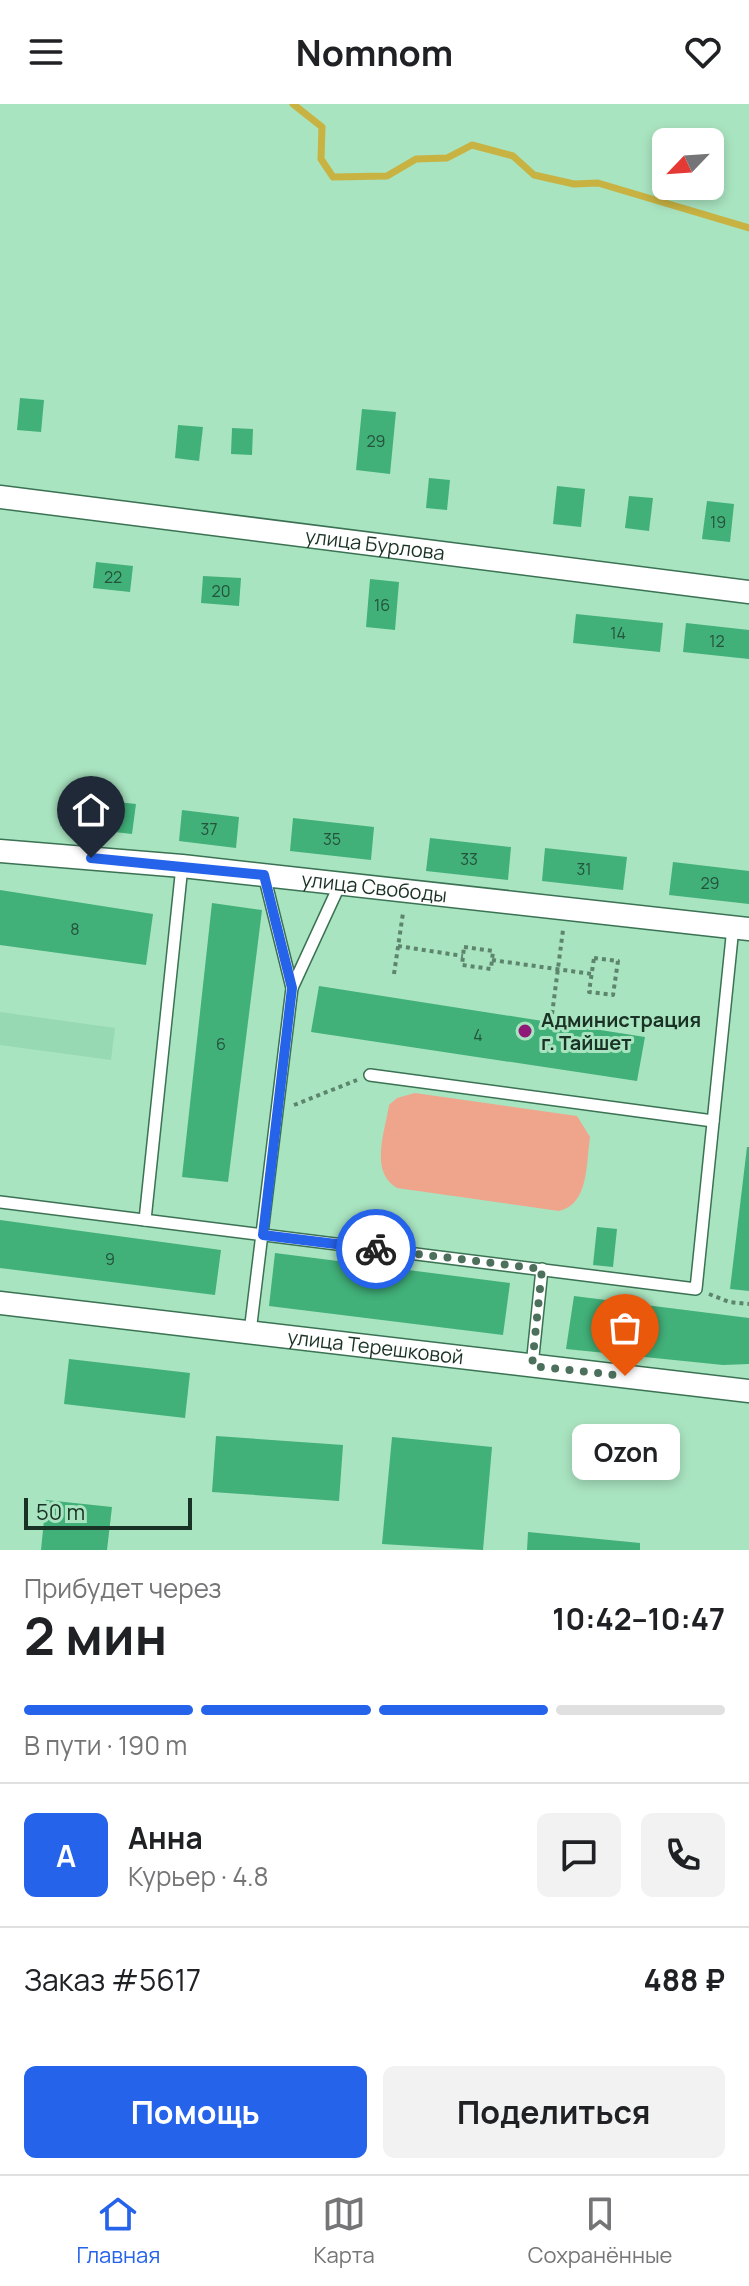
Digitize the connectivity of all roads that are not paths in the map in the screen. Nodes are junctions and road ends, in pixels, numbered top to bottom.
1 (0, 497) edge
2 (749, 592) edge
3 (0, 851) edge
4 (182, 866) junction
5 (264, 875) junction
6 (341, 883) junction
7 (741, 928) edge
8 (292, 988) junction
9 (370, 1075) road end
10 (713, 1121) junction
11 (0, 1202) edge
12 (145, 1220) junction
13 (263, 1235) junction
14 (542, 1269) junction
15 (0, 1303) edge
16 (250, 1332) junction
17 (532, 1366) junction
18 (749, 1391) edge

1 - 2 street, улица Бурлова
3 - 4 street, улица Свободы
4 - 5 street, улица Свободы
4 - 12 lane
5 - 6 street, улица Свободы
5 - 8 lane
6 - 7 street, улица Свободы
6 - 8 lane
7 - 10 lane
8 - 13 lane
9 - 10 lane
10 - 14 lane
11 - 12 lane
12 - 13 lane
13 - 14 lane
13 - 16 lane
14 - 17 lane
15 - 16 street, улица Терешковой
16 - 17 street, улица Терешковой
17 - 18 street, улица Терешковой

